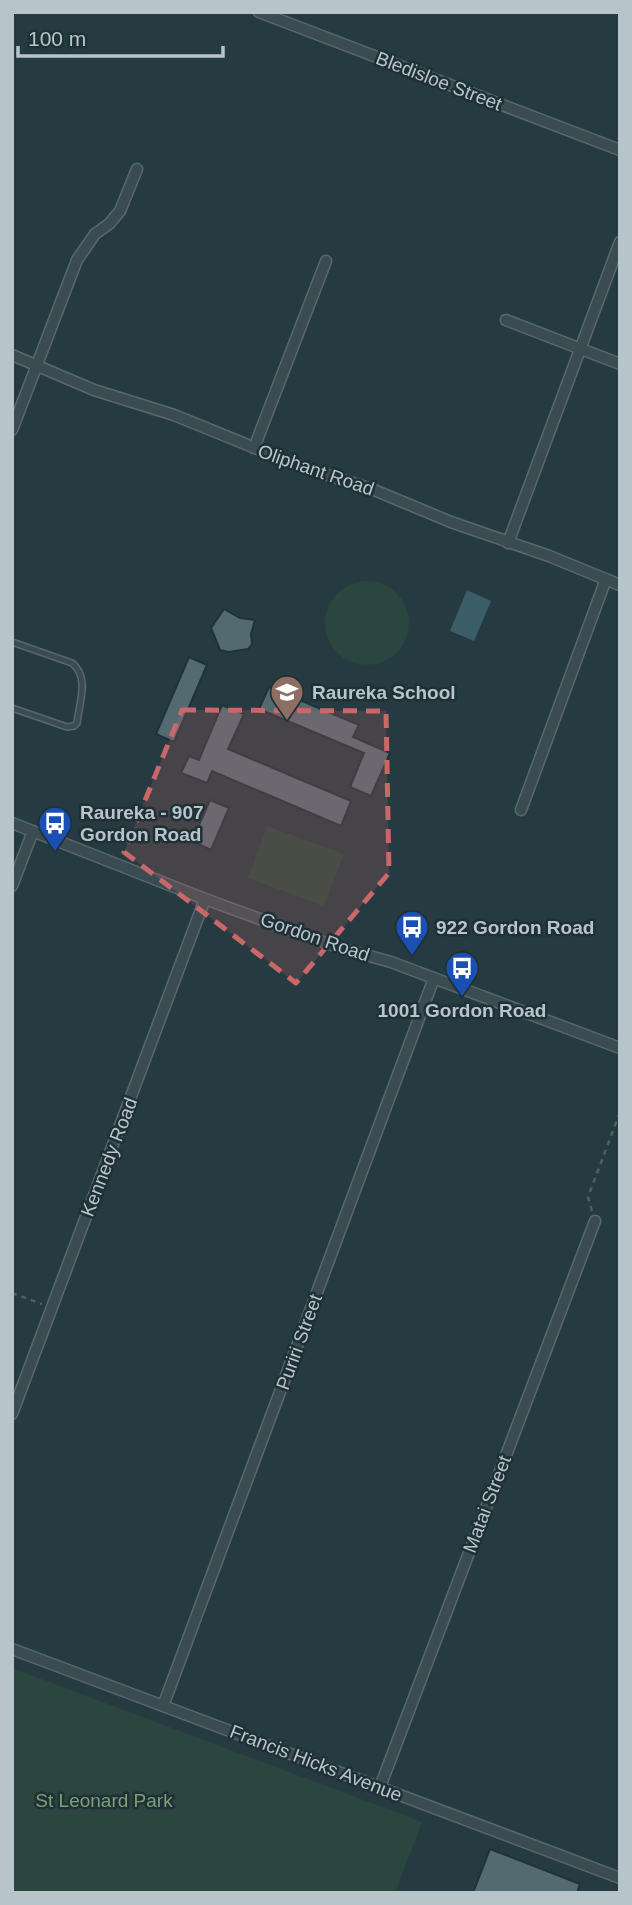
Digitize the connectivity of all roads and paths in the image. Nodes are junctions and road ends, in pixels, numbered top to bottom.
1 (259, 12) edge
2 (620, 150) edge
3 (137, 169) dead end
4 (620, 243) edge
5 (326, 261) dead end
6 (506, 320) dead end
7 (580, 349) junction
8 (12, 355) edge
9 (36, 364) junction
10 (620, 364) edge
11 (12, 430) edge
12 (254, 448) junction
13 (509, 543) junction
14 (606, 579) junction
15 (620, 584) edge
16 (12, 642) edge
17 (12, 708) edge
18 (521, 810) dead end
19 (12, 823) edge
20 (33, 831) junction
21 (12, 886) edge
22 (205, 899) junction
23 (434, 978) junction
24 (620, 1048) edge
25 (620, 1112) edge
26 (595, 1221) joint
27 (12, 1293) edge
28 (52, 1308) junction
29 (12, 1414) edge
30 (12, 1649) edge
31 (163, 1706) junction
32 (380, 1787) junction
33 (620, 1878) edge

1 - 2 street, Bledisloe Street
3 - 9 street
4 - 7 street
5 - 12 street
6 - 7 street
7 - 10 street
7 - 13 street
8 - 9 street, Oliphant Road
9 - 11 street
9 - 12 street, Oliphant Road
12 - 13 street, Oliphant Road
13 - 14 street, Oliphant Road
14 - 15 street, Oliphant Road
14 - 18 street
16 - 17 lane
19 - 20 street, Gordon Road
20 - 21 street
20 - 22 street, Gordon Road
22 - 23 street, Gordon Road
22 - 28 street, Kennedy Road
23 - 24 street, Gordon Road
23 - 31 street, Puriri Street
25 - 26 path
26 - 32 street, Matai Street
27 - 28 path
28 - 29 street, Kennedy Road
30 - 31 street, Francis Hicks Avenue
31 - 32 street, Francis Hicks Avenue
32 - 33 street, Francis Hicks Avenue

